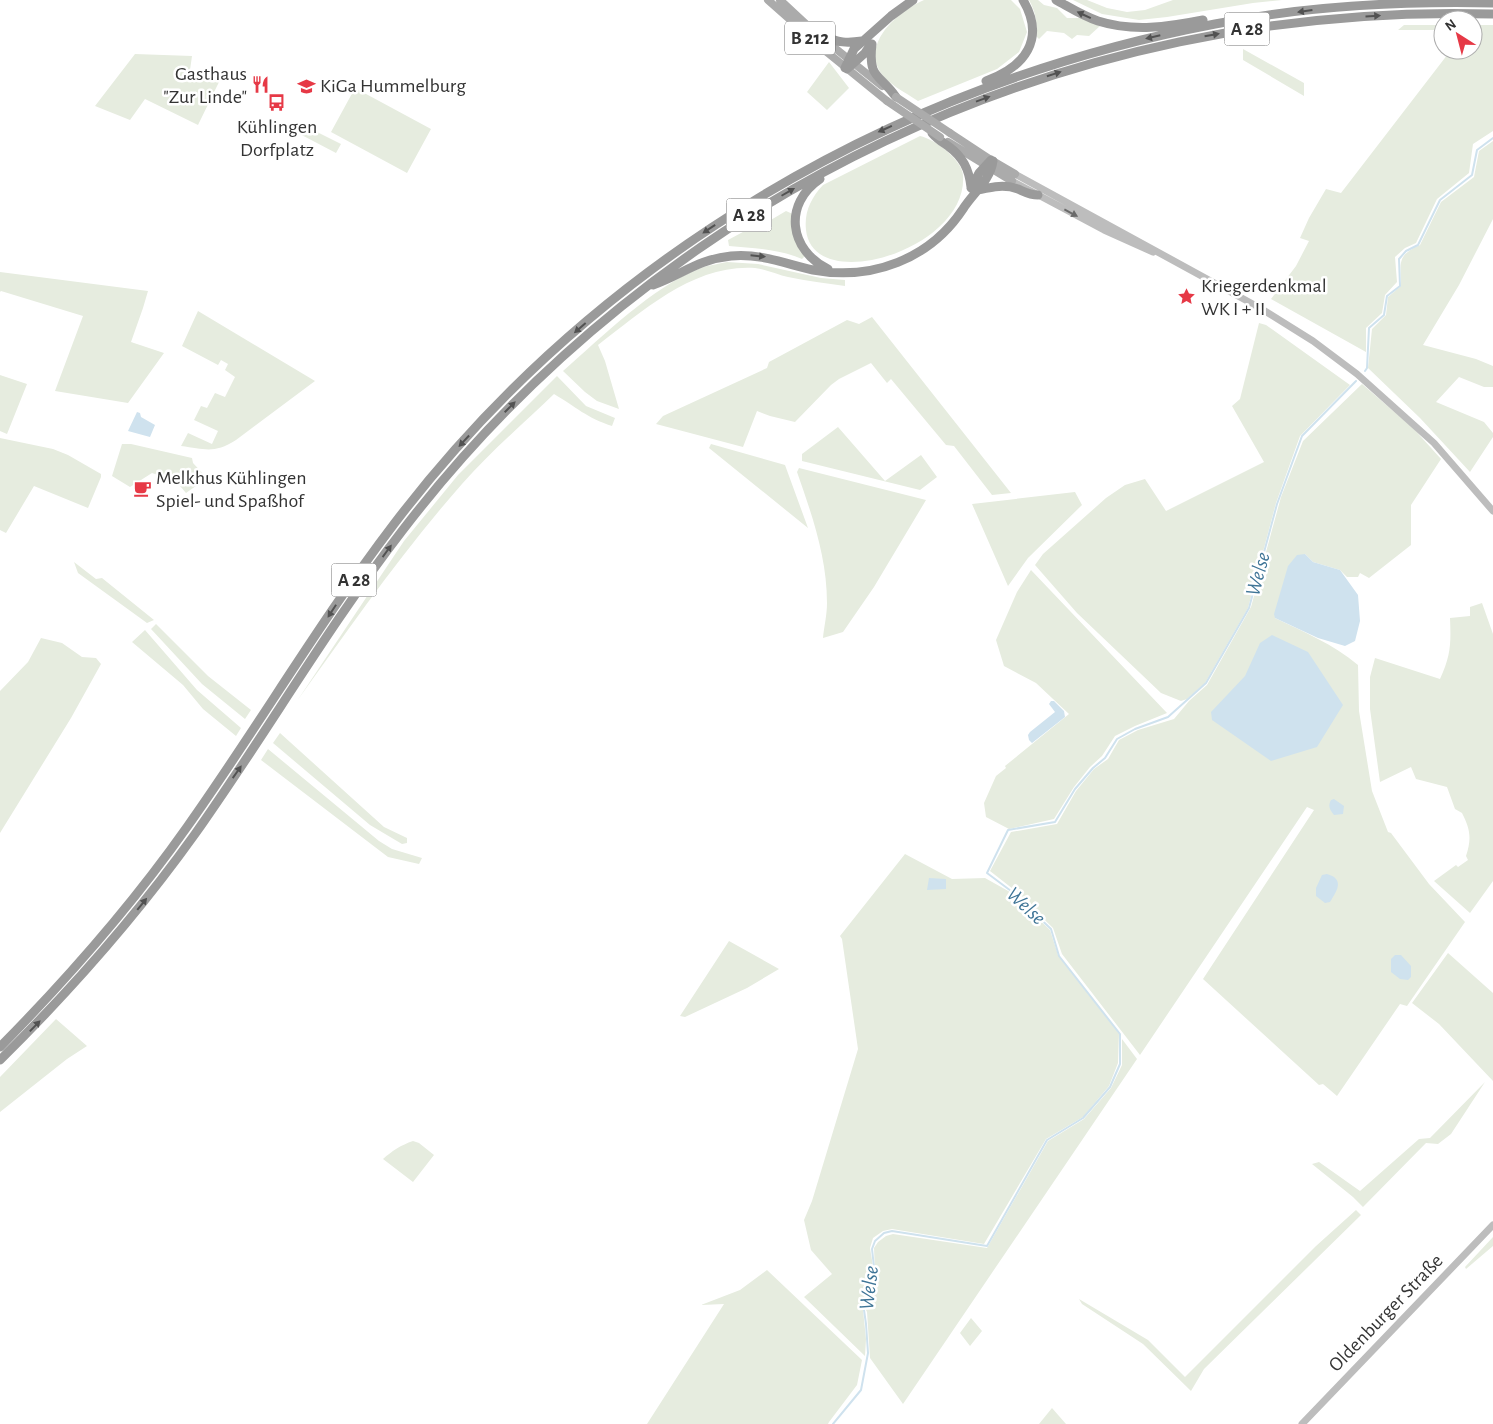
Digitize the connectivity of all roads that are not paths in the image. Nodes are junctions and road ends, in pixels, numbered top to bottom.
1 (768, 0) edge
2 (780, 0) edge
3 (912, 0) edge
4 (1023, 0) edge
5 (1056, 0) edge
6 (1493, 3) edge
7 (1493, 14) edge
8 (1218, 23) junction
9 (880, 27) junction
10 (810, 28) junction
11 (862, 41) junction
12 (872, 44) junction
13 (849, 65) junction
14 (968, 93) junction
15 (892, 99) junction
16 (936, 136) junction
17 (859, 154) junction
18 (990, 164) junction
19 (1014, 177) junction
20 (974, 189) junction
21 (1038, 195) junction
22 (1162, 255) junction
23 (835, 272) junction
24 (646, 287) junction
25 (1493, 511) edge
26 (0, 1047) edge
27 (0, 1060) edge
28 (1493, 1225) edge
29 (1302, 1424) edge

1 - 13 main road, B 212
2 - 10 main road, B 212
3 - 9 highway
4 - 14 highway
8 -> 5 highway
6 -> 8 highway, A 28
17 -> 7 highway, A 28
8 -> 14 highway, A 28
9 - 11 highway
9 - 12 highway
10 - 11 highway
10 - 13 main road, B 212
11 - 13 highway
12 - 13 highway
12 - 15 highway
13 - 15 main road, B 212
14 -> 26 highway, A 28
15 - 16 main road, B 212, bridge
15 - 18 main road, B 212, bridge
16 - 18 main road, B 212
16 - 20 highway
17 - 23 highway
24 -> 17 highway, A 28
18 - 19 main road, B 212
18 - 20 highway
19 - 21 main road
19 - 22 main road
20 - 21 highway
20 - 23 highway
21 -> 22 main road
22 - 25 main road
24 -> 23 highway
27 -> 24 highway, A 28
28 - 29 main road, Oldenburger Straße

